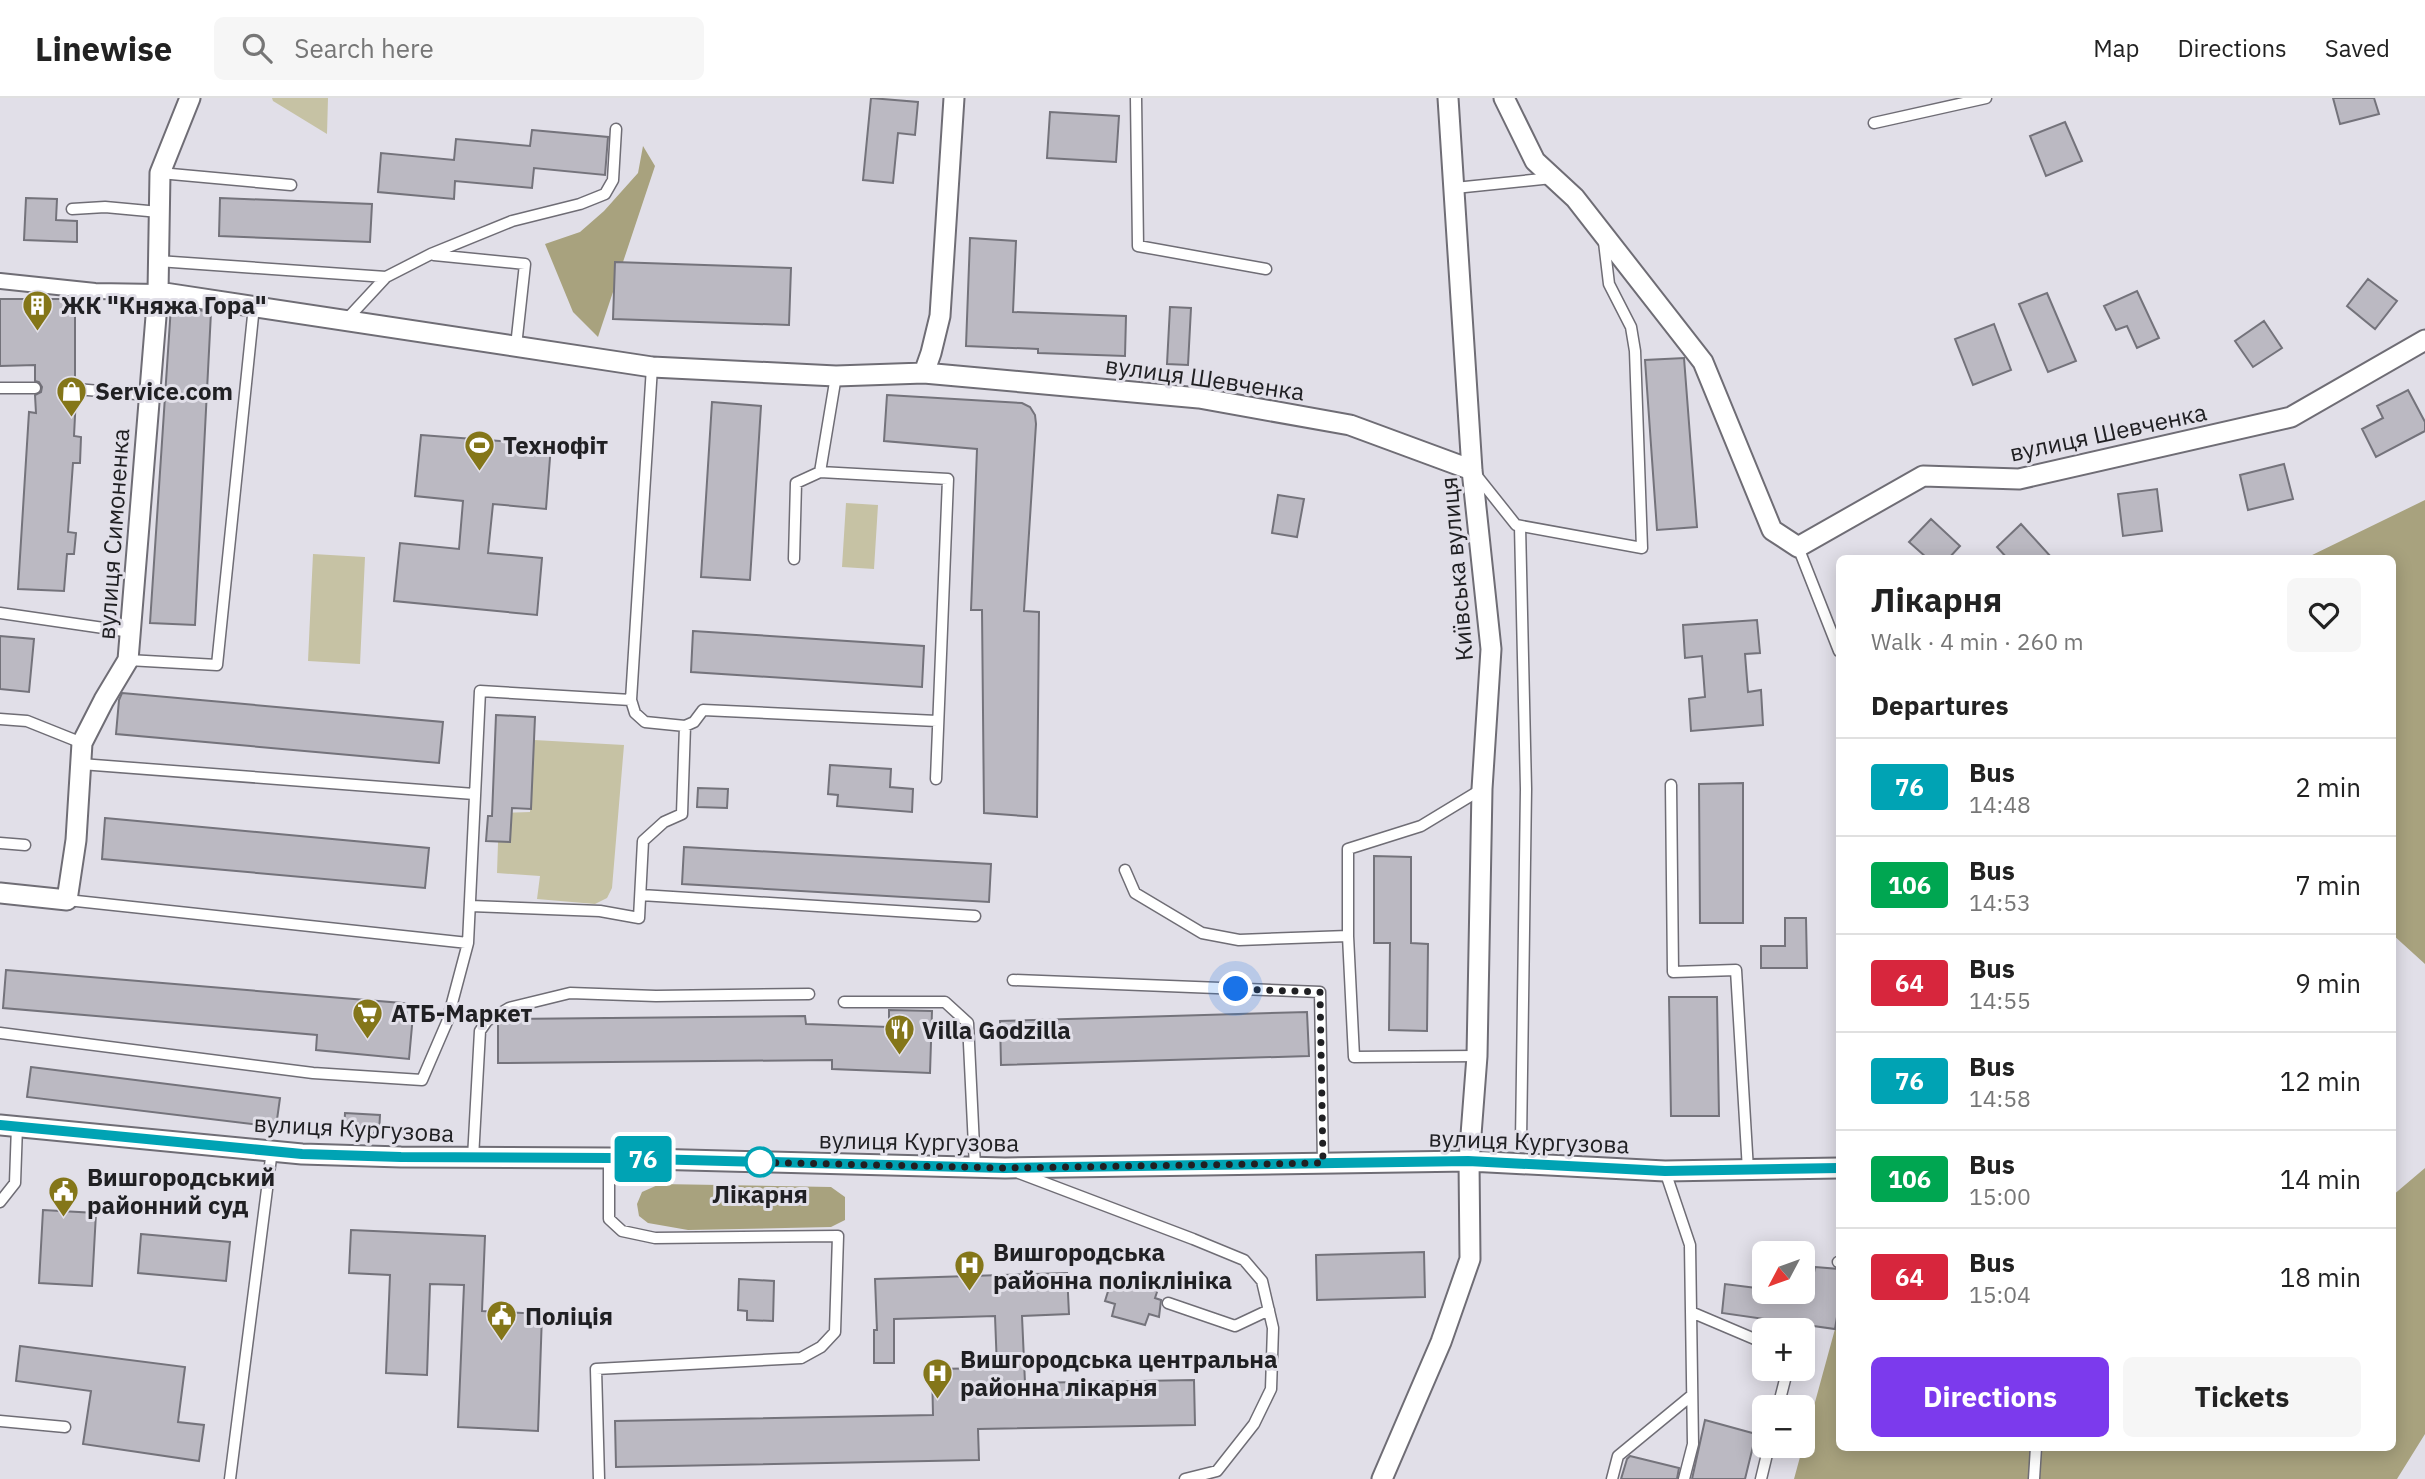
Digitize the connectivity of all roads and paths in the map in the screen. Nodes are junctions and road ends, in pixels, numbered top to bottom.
1 (190, 98) edge
2 (954, 98) edge
3 (1136, 98) edge
4 (1448, 98) edge
5 (1504, 98) edge
6 (1986, 98) edge
7 (1874, 123) dead end
8 (616, 129) dead end
9 (159, 173) junction
10 (1555, 177) junction
11 (291, 185) dead end
12 (1455, 188) junction
13 (72, 209) dead end
14 (159, 212) junction
15 (1603, 234) junction
16 (431, 254) junction
17 (158, 261) junction
18 (1266, 269) dead end
19 (386, 277) junction
20 (0, 281) edge
21 (158, 292) junction
22 (254, 306) junction
23 (347, 320) junction
24 (2425, 340) edge
25 (516, 346) junction
26 (652, 367) junction
27 (924, 373) junction
28 (836, 376) junction
29 (0, 388) edge
30 (35, 388) dead end
31 (76, 389) dead end
32 (148, 395) junction
33 (1472, 470) junction
34 (820, 472) junction
35 (1520, 526) junction
36 (1798, 547) junction
37 (794, 559) dead end
38 (0, 613) edge
39 (131, 632) junction
40 (1836, 643) edge
41 (128, 660) junction
42 (631, 700) junction
43 (0, 719) edge
44 (937, 721) junction
45 (685, 726) junction
46 (82, 743) junction
47 (81, 764) junction
48 (936, 779) dead end
49 (1671, 785) dead end
50 (1482, 789) junction
51 (474, 793) junction
52 (0, 843) edge
53 (24, 845) dead end
54 (1125, 870) dead end
55 (0, 893) edge
56 (641, 895) junction
57 (67, 900) junction
58 (471, 906) junction
59 (975, 916) dead end
60 (1348, 936) junction
61 (468, 943) junction
62 (1013, 980) dead end
63 (810, 994) dead end
64 (844, 1002) dead end
65 (0, 1034) edge
66 (1477, 1056) junction
67 (8, 1125) edge
68 (1521, 1142) dead end
69 (272, 1150) junction
70 (473, 1158) junction
71 (609, 1158) junction
72 (1468, 1161) junction
73 (1323, 1163) junction
74 (975, 1167) junction
75 (1005, 1168) junction
76 (1836, 1168) edge
77 (1748, 1170) junction
78 (1665, 1171) junction
79 (0, 1202) edge
80 (1168, 1303) dead end
81 (1269, 1310) junction
82 (1691, 1312) junction
83 (1752, 1338) edge
84 (1692, 1395) junction
85 (0, 1421) edge
86 (65, 1427) dead end
87 (2036, 1451) edge
88 (1766, 1458) edge
89 (1214, 1475) edge
90 (230, 1479) edge
91 (599, 1479) edge
92 (1185, 1479) edge
93 (1382, 1479) edge
94 (1612, 1479) edge
95 (1684, 1479) edge
96 (1761, 1479) edge
97 (2034, 1479) edge

1 - 9 street, вулиця Симоненка
2 - 27 street
3 - 18 lane
4 - 12 street, Київська вулиця
5 - 10 street
6 - 7 lane
8 - 16 lane
9 - 11 lane
9 - 14 street, вулиця Симоненка
10 - 12 lane
10 - 15 street
12 - 33 street, Київська вулиця
13 - 14 lane
14 - 17 street, вулиця Симоненка
15 - 35 lane
15 - 36 street
16 - 19 lane
16 - 25 lane
17 - 19 lane
17 - 21 street, вулиця Симоненка
19 - 23 lane
20 - 21 street
21 - 22 street, вулиця Шевченка
21 - 32 street, вулиця Симоненка
22 - 23 street, вулиця Шевченка
22 - 41 lane
23 - 25 street, вулиця Шевченка
24 - 36 street, вулиця Шевченка
25 - 26 street, вулиця Шевченка
26 - 28 street, вулиця Шевченка
26 - 42 lane
27 - 28 street, вулиця Шевченка
27 - 33 street, вулиця Шевченка
28 - 34 lane
29 - 30 lane
31 - 32 lane
32 - 39 street, вулиця Симоненка
33 - 35 lane
33 - 50 street, Київська вулиця
34 - 37 lane
34 - 44 lane
35 - 68 lane
36 - 40 lane
38 - 39 lane
39 - 41 street, вулиця Симоненка
41 - 46 street, вулиця Симоненка
42 - 45 lane
42 - 51 lane
43 - 46 lane
44 - 45 lane
44 - 48 lane
45 - 56 lane
46 - 47 street, вулиця Симоненка
47 - 51 lane
47 - 57 street, вулиця Симоненка
49 - 77 lane
50 - 60 lane
50 - 66 street, Київська вулиця
51 - 58 lane
52 - 53 lane
54 - 60 lane
55 - 57 street
56 - 58 lane
56 - 59 lane
57 - 61 lane
58 - 61 lane
60 - 66 lane
61 - 65 lane
62 - 73 lane
63 - 70 lane
64 - 74 lane
66 - 72 street, Київська вулиця
67 - 69 street, вулиця Кургузова
67 - 79 lane
69 - 70 street, вулиця Кургузова
69 - 90 lane
70 - 71 street, вулиця Кургузова
71 - 74 street, вулиця Кургузова
71 - 91 lane
72 - 73 street, вулиця Кургузова
72 - 78 street, вулиця Кургузова
72 - 93 street, Київська вулиця
73 - 75 street, вулиця Кургузова
74 - 75 street, вулиця Кургузова
75 - 81 lane
76 - 77 street, вулиця Кургузова
77 - 78 street, вулиця Кургузова
78 - 82 lane
80 - 81 lane
81 - 89 lane
82 - 83 lane
82 - 84 lane
84 - 94 lane
84 - 95 lane
85 - 86 lane
87 - 97 lane
88 - 96 lane
89 - 92 lane

